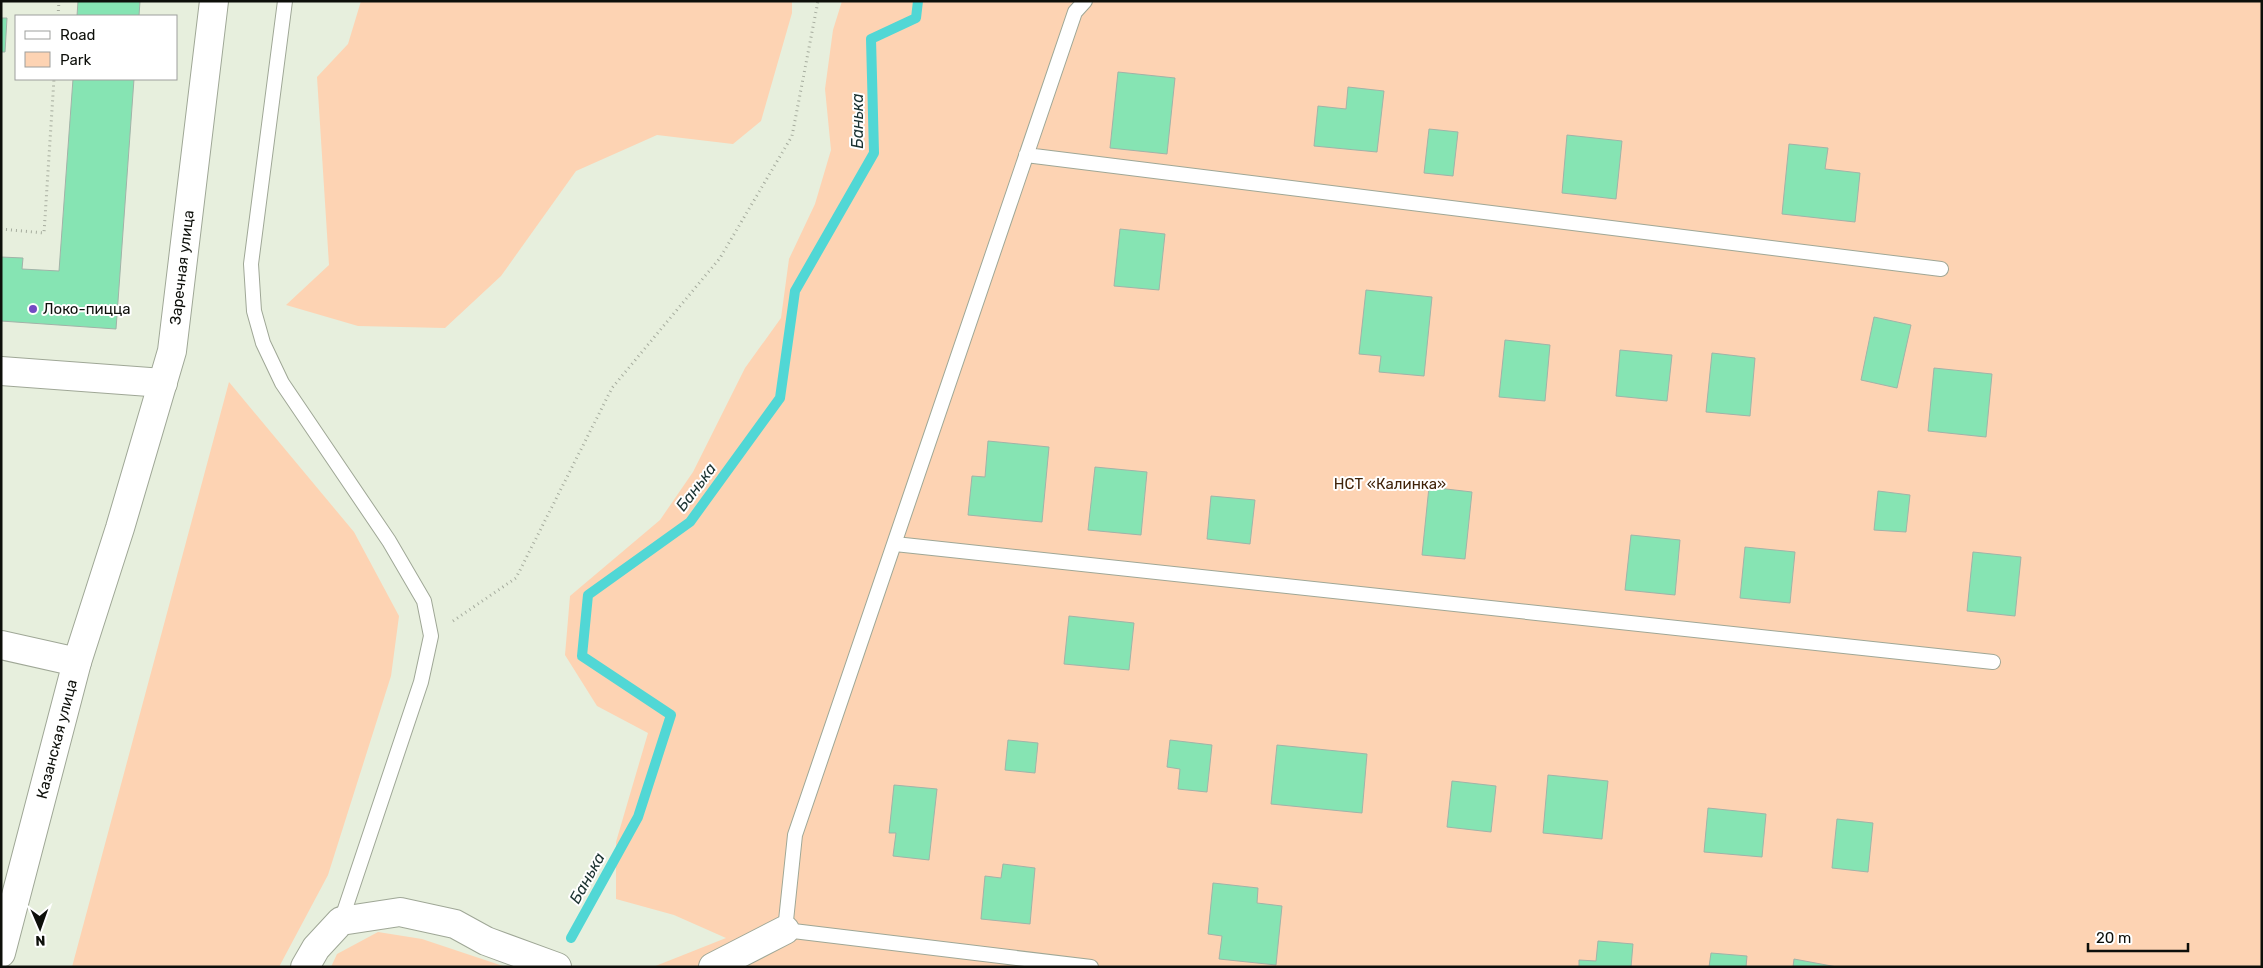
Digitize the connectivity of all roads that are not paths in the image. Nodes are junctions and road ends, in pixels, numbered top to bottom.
1 (214, 1) edge
2 (285, 1) edge
3 (1086, 1) edge
4 (1026, 154) junction
5 (1941, 269) dead end
6 (1, 371) edge
7 (163, 383) junction
8 (120, 528) joint
9 (895, 544) junction
10 (1, 645) edge
11 (77, 662) junction
12 (1992, 662) dead end
13 (341, 920) junction
14 (785, 930) junction
15 (1, 953) edge
16 (306, 967) edge
17 (557, 967) edge
18 (713, 967) edge
19 (1091, 967) edge

1 - 7 street, Заречная улица
2 - 13 lane
3 - 4 lane
4 - 5 lane
4 - 9 lane
6 - 7 street
7 - 8 street, Заречная улица
8 - 11 street, Казанская улица
9 - 12 lane
9 - 14 lane
10 - 11 street
11 - 15 street, Казанская улица
13 - 16 street
13 - 17 street
14 - 18 street
14 - 19 lane

